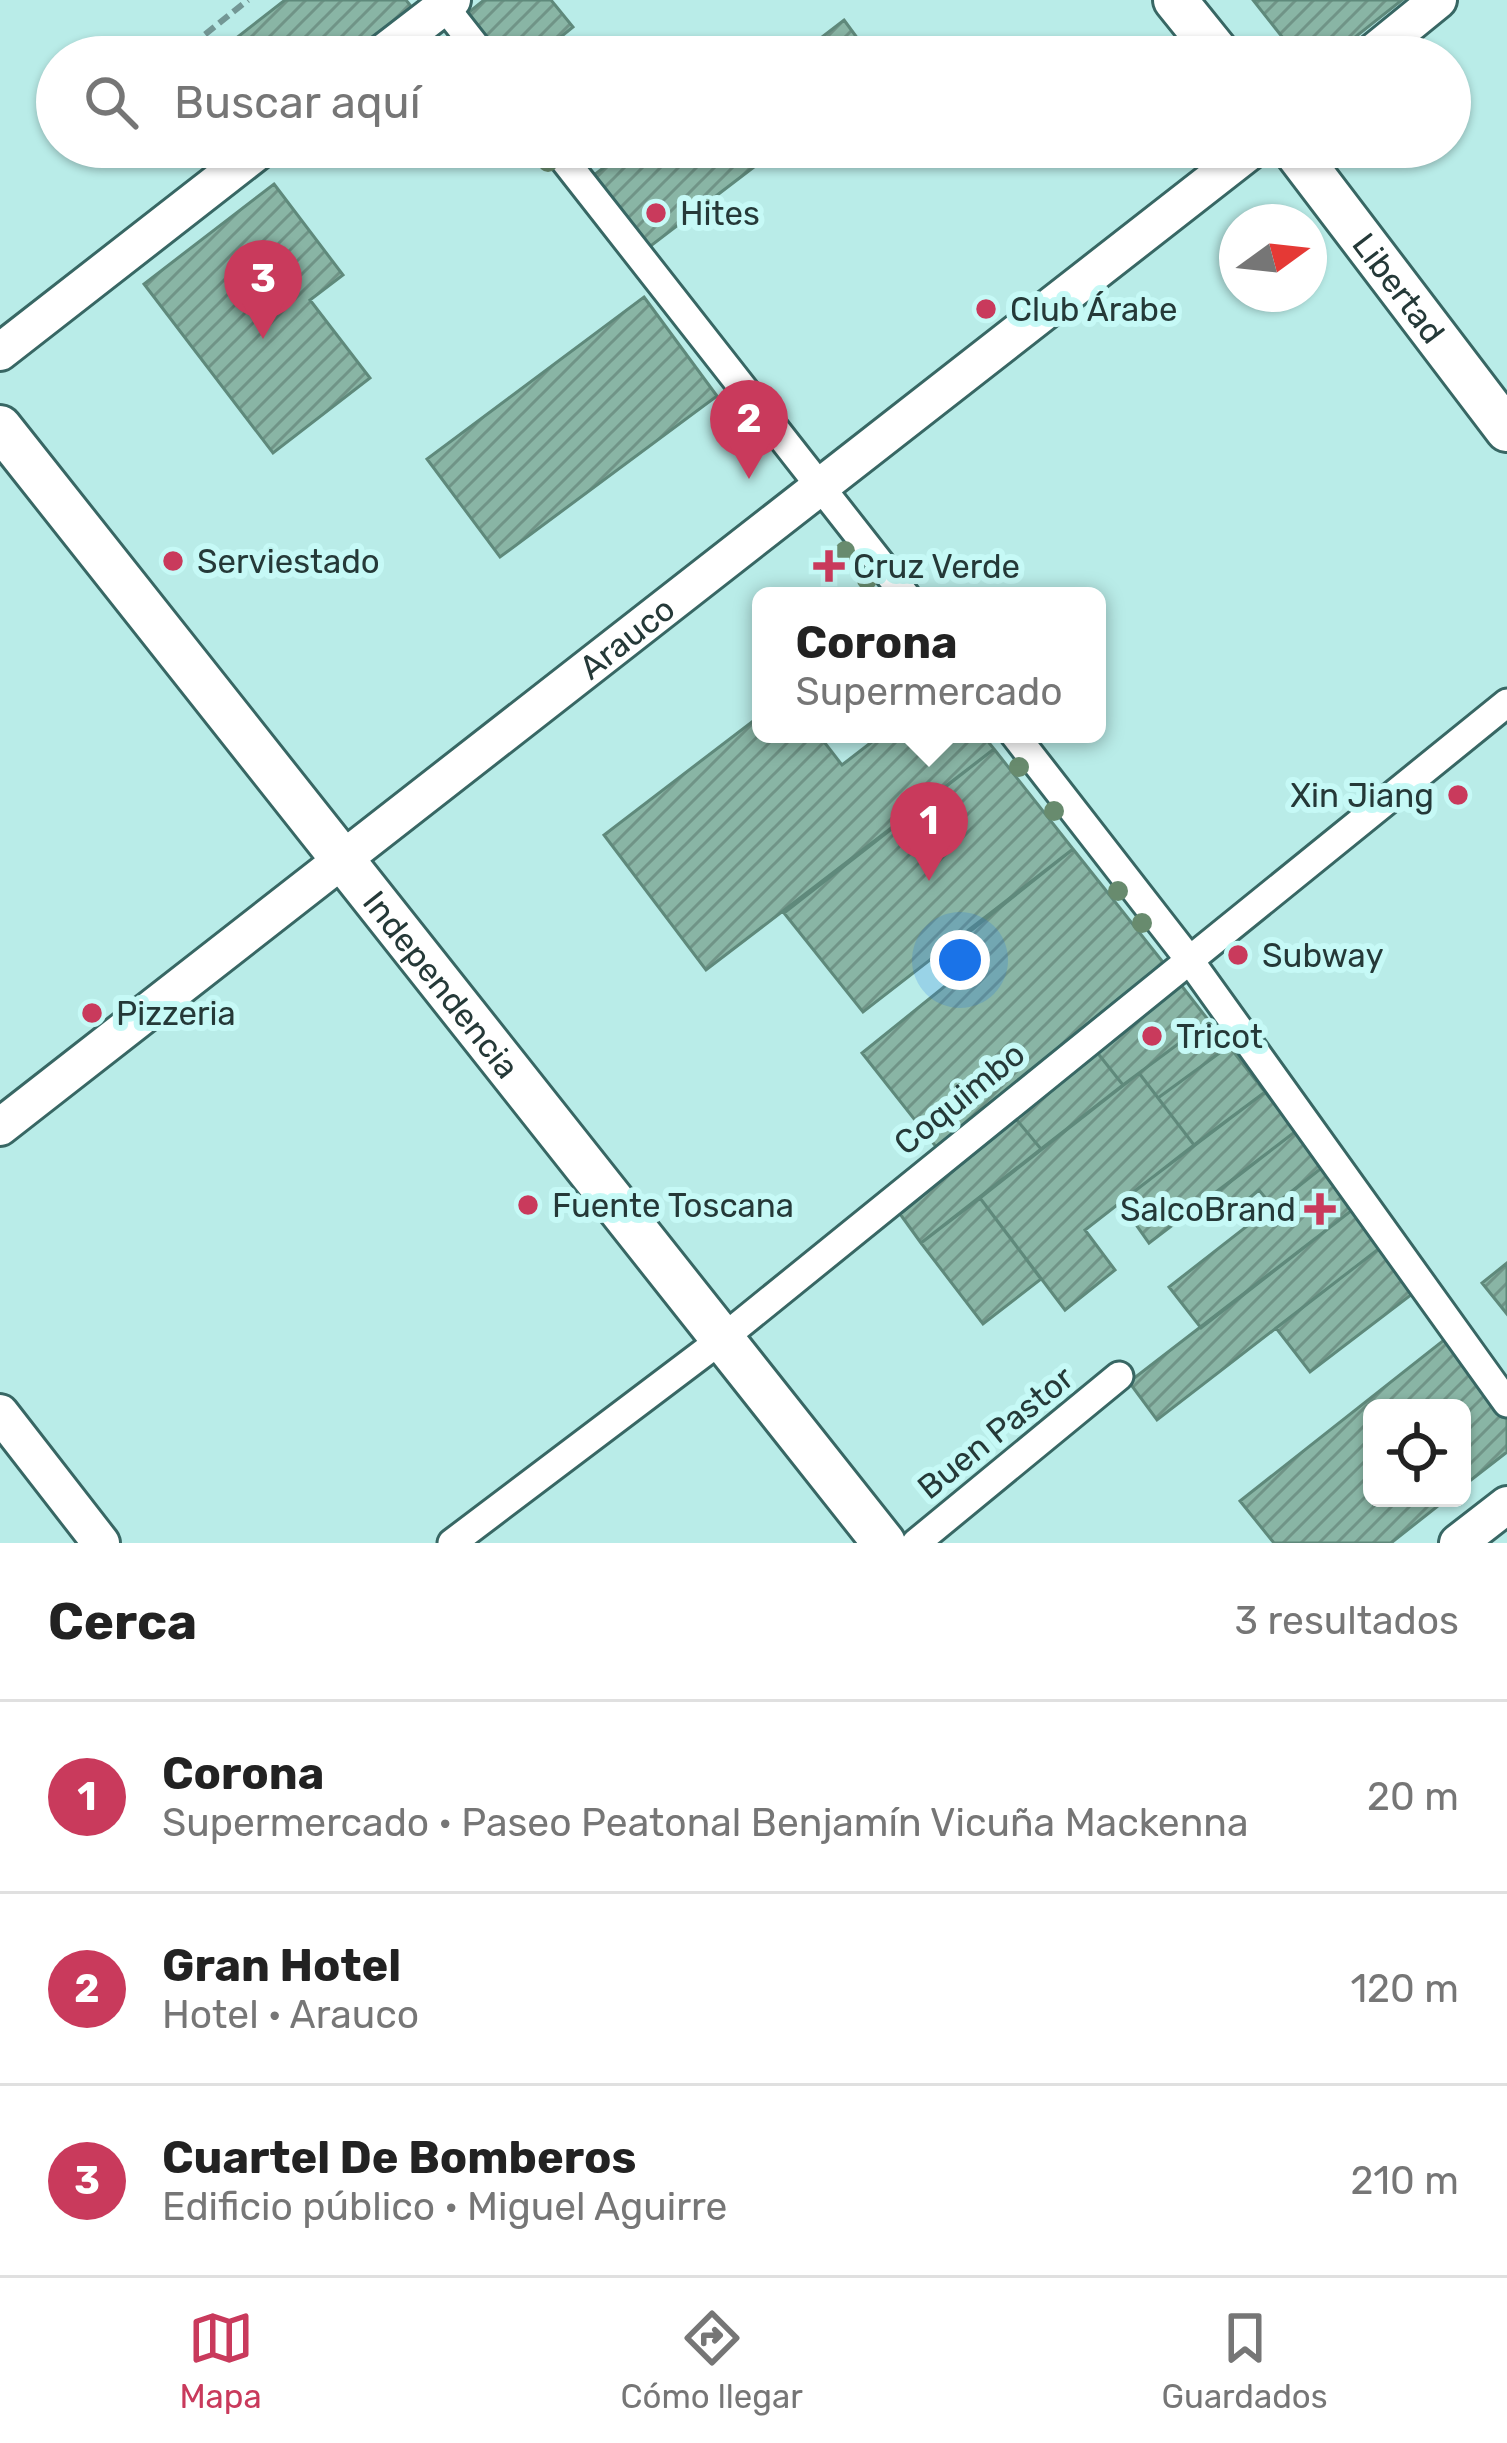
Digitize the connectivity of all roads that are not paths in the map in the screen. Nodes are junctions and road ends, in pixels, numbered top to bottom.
1 (1175, 0) edge
2 (1438, 0) edge
3 (445, 2) edge
4 (404, 36) edge
5 (469, 36) edge
6 (1204, 36) edge
7 (1394, 36) edge
8 (236, 168) edge
9 (570, 168) edge
10 (1229, 168) edge
11 (1308, 168) edge
12 (0, 352) edge
13 (0, 428) edge
14 (1507, 430) edge
15 (821, 488) junction
16 (899, 587) edge
17 (1507, 703) edge
18 (1021, 743) edge
19 (344, 862) junction
20 (1188, 958) junction
21 (0, 1127) edge
22 (722, 1339) junction
23 (1119, 1376) dead end
24 (1507, 1403) edge
25 (0, 1413) edge
26 (1507, 1505) edge
27 (101, 1543) edge
28 (452, 1543) edge
29 (884, 1543) edge
30 (916, 1543) edge
31 (1458, 1543) edge

1 - 6 main road
2 - 7 street
3 - 4 street
3 - 5 street
8 - 12 street
9 - 15 street
10 - 15 street, Arauco
11 - 14 main road, Libertad
13 - 19 main road, Independencia
15 - 16 street
15 - 19 street, Arauco
17 - 20 street, Coquimbo
18 - 20 street
19 - 21 street, Arauco
19 - 22 main road, Independencia
20 - 22 street, Coquimbo
20 - 24 street
22 - 28 street, Coquimbo
22 - 29 main road, Independencia
23 - 30 street, Buen Pastor
25 - 27 street
26 - 31 street

